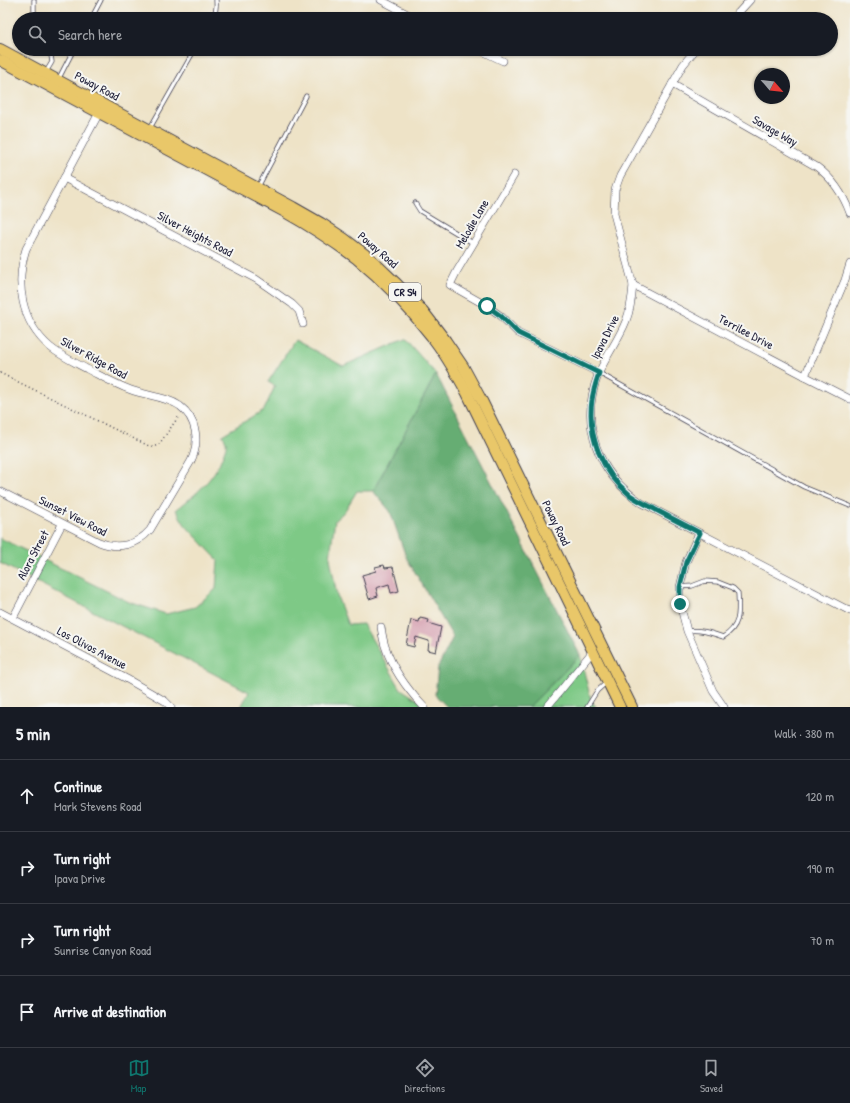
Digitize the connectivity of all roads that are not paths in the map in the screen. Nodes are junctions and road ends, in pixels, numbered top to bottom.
1 (34, 0) edge
2 (101, 0) edge
3 (216, 0) edge
4 (381, 0) edge
5 (750, 0) edge
6 (34, 12) edge
7 (95, 12) edge
8 (216, 12) edge
9 (404, 12) edge
10 (739, 12) edge
11 (0, 49) edge
12 (12, 55) edge
13 (13, 56) edge
14 (51, 56) edge
15 (70, 56) edge
16 (190, 56) edge
17 (493, 56) edge
18 (690, 56) edge
19 (0, 60) edge
20 (503, 61) dead end
21 (46, 73) junction
22 (56, 84) junction
23 (672, 84) junction
24 (306, 96) dead end
25 (101, 108) junction
26 (147, 133) junction
27 (514, 175) dead end
28 (64, 178) junction
29 (256, 191) junction
30 (415, 203) dead end
31 (850, 212) edge
32 (473, 243) junction
33 (850, 264) edge
34 (633, 284) junction
35 (303, 324) dead end
36 (599, 373) junction
37 (805, 376) junction
38 (850, 399) edge
39 (191, 461) joint
40 (0, 491) edge
41 (850, 506) edge
42 (62, 524) junction
43 (700, 533) junction
44 (680, 587) junction
45 (850, 611) edge
46 (0, 612) edge
47 (13, 618) junction
48 (382, 627) dead end
49 (687, 631) junction
50 (593, 651) junction
51 (617, 676) junction
52 (608, 682) junction
53 (171, 707) edge
54 (424, 707) edge
55 (547, 707) edge
56 (587, 707) edge
57 (620, 707) edge
58 (632, 707) edge
59 (724, 707) edge

1 - 6 lane
2 - 7 lane
3 - 8 lane
4 - 9 street
5 - 10 street
11 - 12 main road, Poway Road / CR S4
13 - 21 main road, Poway Road / CR S4
14 - 21 lane
15 - 22 lane
16 - 26 lane
17 - 20 street
18 - 23 street, Ipava Drive
19 - 22 main road, Poway Road / CR S4
21 - 22 main road, Poway Road / CR S4
22 - 25 main road, Poway Road / CR S4
23 - 31 street, Savage Way
23 - 34 street, Ipava Drive
24 - 29 lane
25 - 26 main road, Poway Road / CR S4
25 - 28 street, Silver Ridge Road
26 - 29 main road, Poway Road / CR S4
27 - 32 street, Melodie Lane
28 - 35 street, Silver Heights Road
28 - 39 street, Silver Ridge Road
29 - 50 main road, Poway Road / CR S4
29 - 51 main road, Poway Road / CR S4
30 - 32 lane
32 - 36 street, Melodie Lane
33 - 37 street
34 - 36 street, Ipava Drive
34 - 37 street, Terrilee Drive
36 - 41 lane
36 - 43 street, Ipava Drive
37 - 38 street, Terrilee Drive
39 - 42 street, Sunset View Road
40 - 42 street, Sunset View Road
42 - 47 street, Alora Street
43 - 44 street
43 - 45 street, Ipava Drive
44 - 49 street
44 - 49 lane
46 - 47 street, Los Olivos Avenue
47 - 53 street, Los Olivos Avenue
48 - 54 street
49 - 59 street
50 - 52 main road, Poway Road / CR S4
50 - 55 street
51 - 52 lane
51 - 58 main road, Poway Road / CR S4
52 - 56 lane
52 - 57 main road, Poway Road / CR S4

